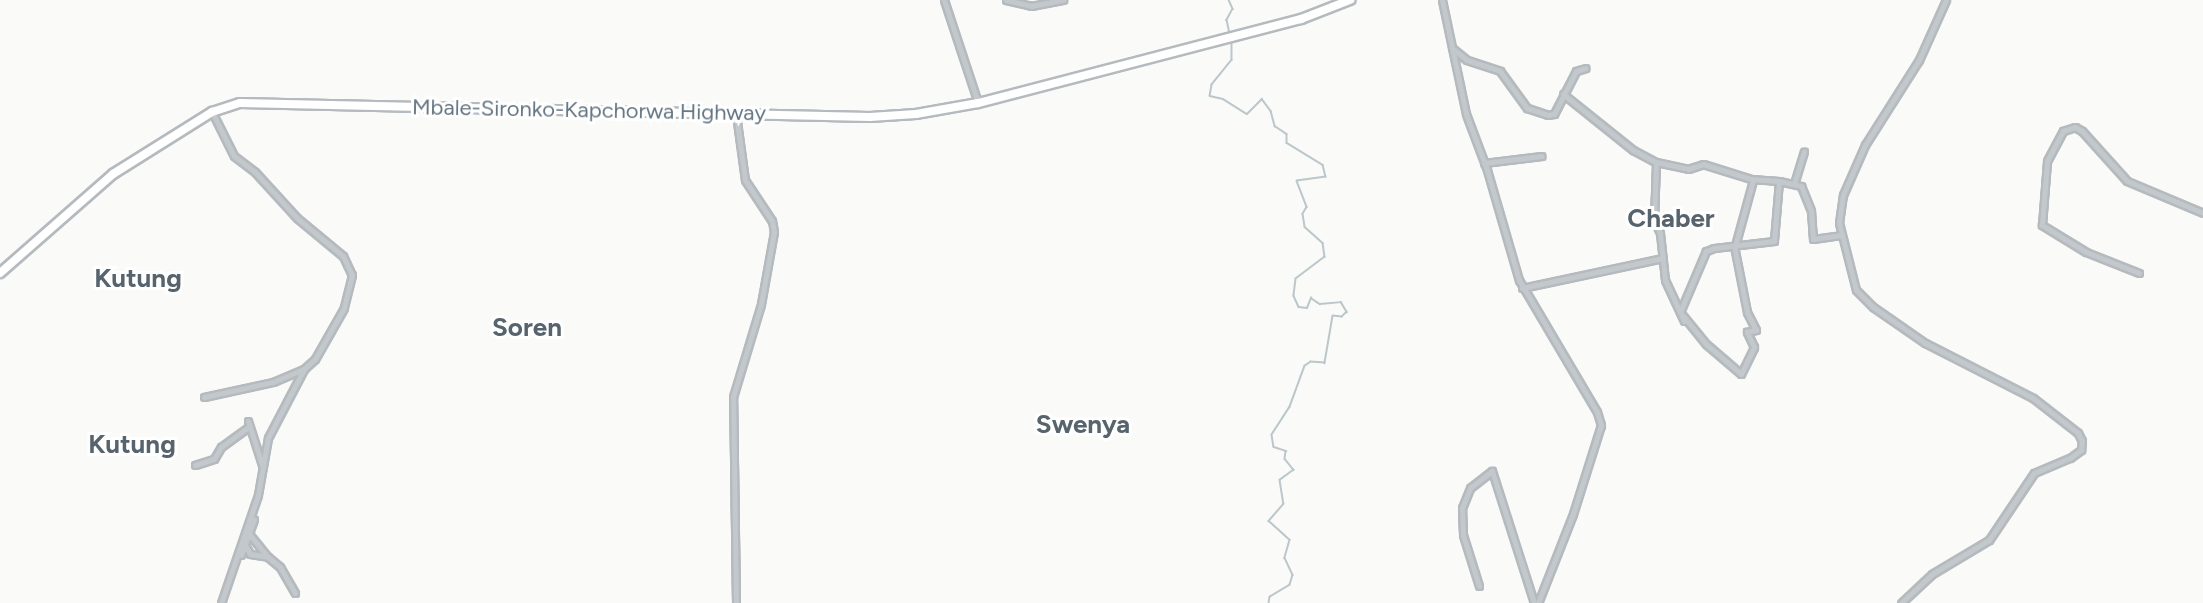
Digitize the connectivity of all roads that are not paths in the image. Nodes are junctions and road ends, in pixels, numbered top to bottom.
1 (944, 0) edge
2 (1006, 0) edge
3 (1063, 0) edge
4 (1350, 0) edge
5 (1442, 0) edge
6 (1946, 0) edge
7 (1452, 48) junction
8 (1586, 68) dead end
9 (1563, 94) junction
10 (978, 104) junction
11 (212, 112) junction
12 (736, 114) junction
13 (1804, 151) dead end
14 (1542, 156) dead end
15 (1656, 162) junction
16 (1484, 163) junction
17 (1753, 180) junction
18 (1779, 181) junction
19 (1794, 184) junction
20 (2203, 213) edge
21 (1841, 235) junction
22 (1735, 246) junction
23 (1663, 258) junction
24 (0, 273) edge
25 (2139, 273) dead end
26 (1522, 288) junction
27 (1680, 312) junction
28 (1684, 321) dead end
29 (304, 369) junction
30 (204, 397) dead end
31 (195, 465) dead end
32 (262, 468) junction
33 (250, 535) junction
34 (245, 545) junction
35 (268, 557) junction
36 (228, 583) junction
37 (1479, 586) dead end
38 (295, 594) dead end
39 (221, 603) edge
40 (736, 603) edge
41 (1536, 603) edge
42 (1900, 603) edge

1 - 10 street
2 - 3 street
4 - 10 main road, Mbale-Sironko-Kapchorwa Highway
5 - 7 street
6 - 21 street
7 - 9 street
7 - 16 street
8 - 9 street
9 - 15 street
10 - 12 main road, Mbale-Sironko-Kapchorwa Highway
11 - 12 main road, Mbale-Sironko-Kapchorwa Highway
11 - 24 main road, Mbale-Sironko-Kapchorwa Highway
11 - 29 street
12 - 40 street
13 - 19 street
14 - 16 street
15 - 17 street
15 - 23 street
16 - 26 street
17 - 18 street
17 - 22 street
18 - 19 street
18 - 22 street
19 - 21 street
20 - 25 street
21 - 42 street
22 - 27 street
22 - 27 street
23 - 26 street
23 - 27 street
26 - 41 street
27 - 28 street
29 - 30 street
29 - 32 street
31 - 32 street
32 - 33 street
32 - 36 street
33 - 34 street
33 - 35 street
34 - 35 street
34 - 36 street
35 - 38 street
36 - 39 street
37 - 41 street

